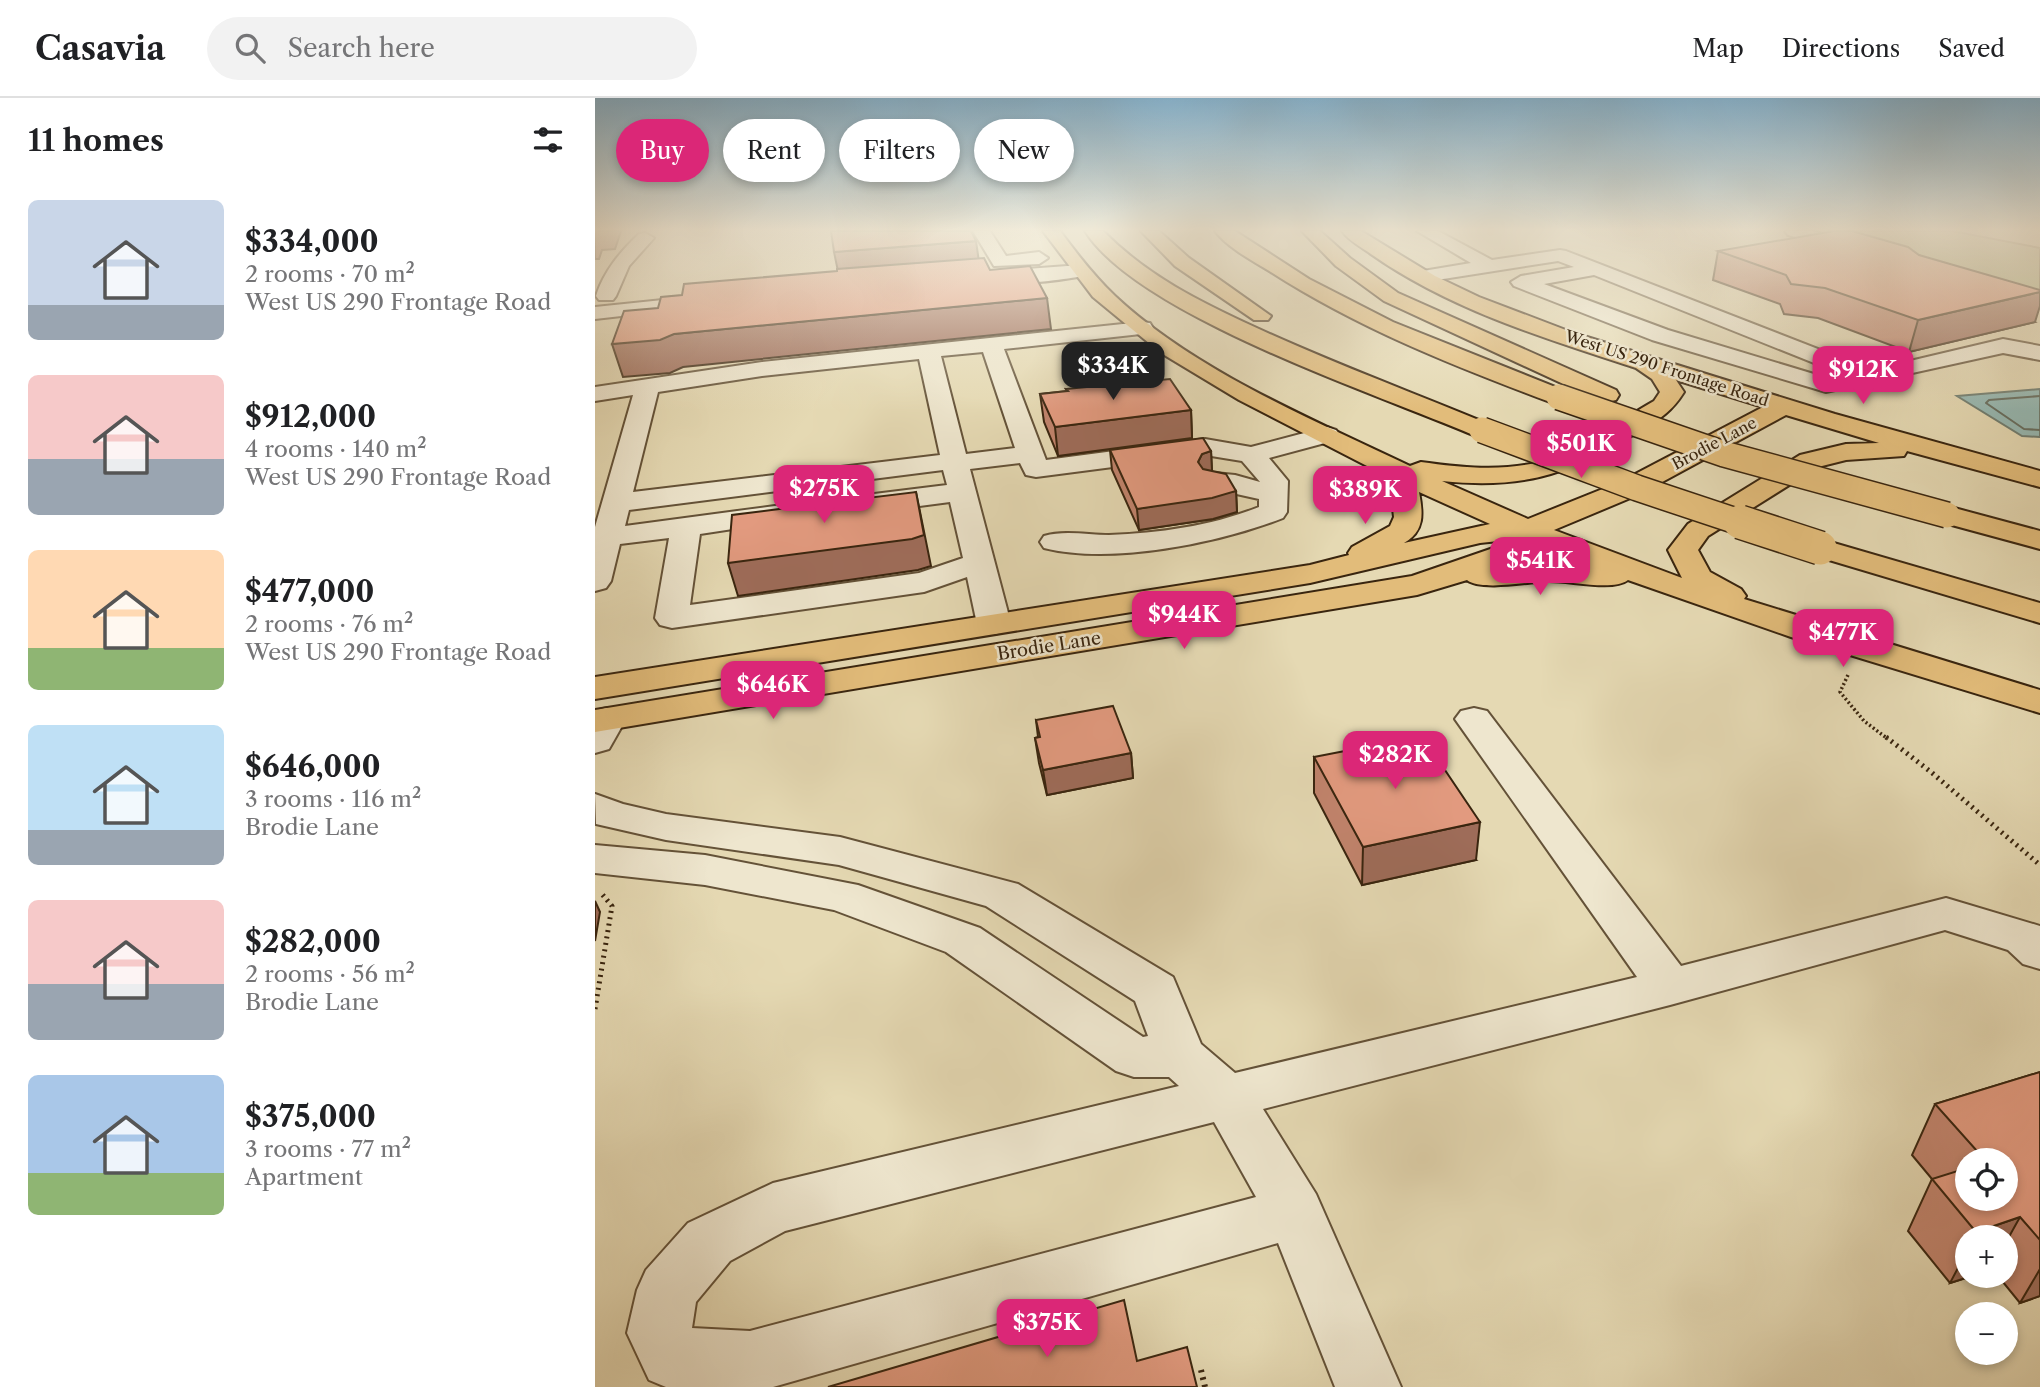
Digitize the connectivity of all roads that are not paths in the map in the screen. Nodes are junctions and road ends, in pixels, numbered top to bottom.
1 (1101, 291) edge
2 (1171, 291) edge
3 (1224, 291) edge
4 (1320, 291) edge
5 (1383, 291) edge
6 (1454, 291) edge
7 (1545, 291) edge
8 (1652, 291) edge
9 (730, 295) edge
10 (599, 301) edge
11 (1142, 328) junction
12 (991, 344) junction
13 (927, 351) junction
14 (2040, 353) edge
15 (1643, 362) junction
16 (1870, 377) junction
17 (648, 386) junction
18 (595, 394) edge
19 (1422, 404) junction
20 (1784, 406) junction
21 (1327, 435) junction
22 (1928, 451) junction
23 (1030, 454) junction
24 (1251, 455) junction
25 (1375, 460) junction
26 (954, 462) junction
27 (2040, 478) edge
28 (1215, 481) edge
29 (961, 492) junction
30 (1274, 495) junction
31 (608, 515) edge
32 (1947, 515) junction
33 (686, 527) junction
34 (1530, 529) junction
35 (2040, 540) edge
36 (1055, 542) dead end
37 (978, 563) junction
38 (1310, 574) junction
39 (595, 581) edge
40 (1662, 582) junction
41 (1417, 585) junction
42 (2040, 613) edge
43 (1770, 617) junction
44 (993, 624) junction
45 (2040, 702) edge
46 (598, 717) edge
47 (1473, 719) dead end
48 (595, 807) edge
49 (595, 859) edge
50 (2040, 952) edge
51 (1670, 987) junction
52 (1180, 1056) junction
53 (1227, 1097) junction
54 (1295, 1212) junction
55 (1368, 1387) edge

1 - 11 main road
2 - 19 main road
3 - 19 main road
4 - 32 main road, bridge
5 - 32 main road, bridge
6 - 15 main road, West US 290 Frontage Road
7 - 16 lane
8 - 16 lane
9 - 10 lane
11 - 12 lane
11 - 21 main road
12 - 13 lane
12 - 23 lane
13 - 17 lane
13 - 26 lane
14 - 16 lane
15 - 20 main road, West US 290 Frontage Road
15 - 25 main road
17 - 18 lane
17 - 31 lane
19 - 42 main road, bridge
20 - 22 main road, West US 290 Frontage Road
20 - 34 main road, Brodie Lane
21 - 24 lane
21 - 25 main road
22 - 27 main road, West US 290 Frontage Road
22 - 43 main road
23 - 24 lane
23 - 26 lane
24 - 30 lane
25 - 34 main road
25 - 38 main road
26 - 29 lane
26 - 31 lane
28 - 30 lane
29 - 33 lane
29 - 37 lane
30 - 36 lane
31 - 33 lane
31 - 39 lane
32 - 35 main road
33 - 37 lane
34 - 38 main road, Brodie Lane
34 - 40 main road
34 - 41 main road, Brodie Lane
37 - 44 lane
38 - 44 main road, Brodie Lane
40 - 41 main road
40 - 43 main road
41 - 46 main road, Brodie Lane
43 - 45 main road
44 - 46 main road, Brodie Lane
47 - 51 lane
48 - 52 lane
49 - 52 lane
50 - 51 lane
51 - 53 lane
52 - 53 lane
53 - 54 lane
53 - 54 lane
54 - 55 lane

